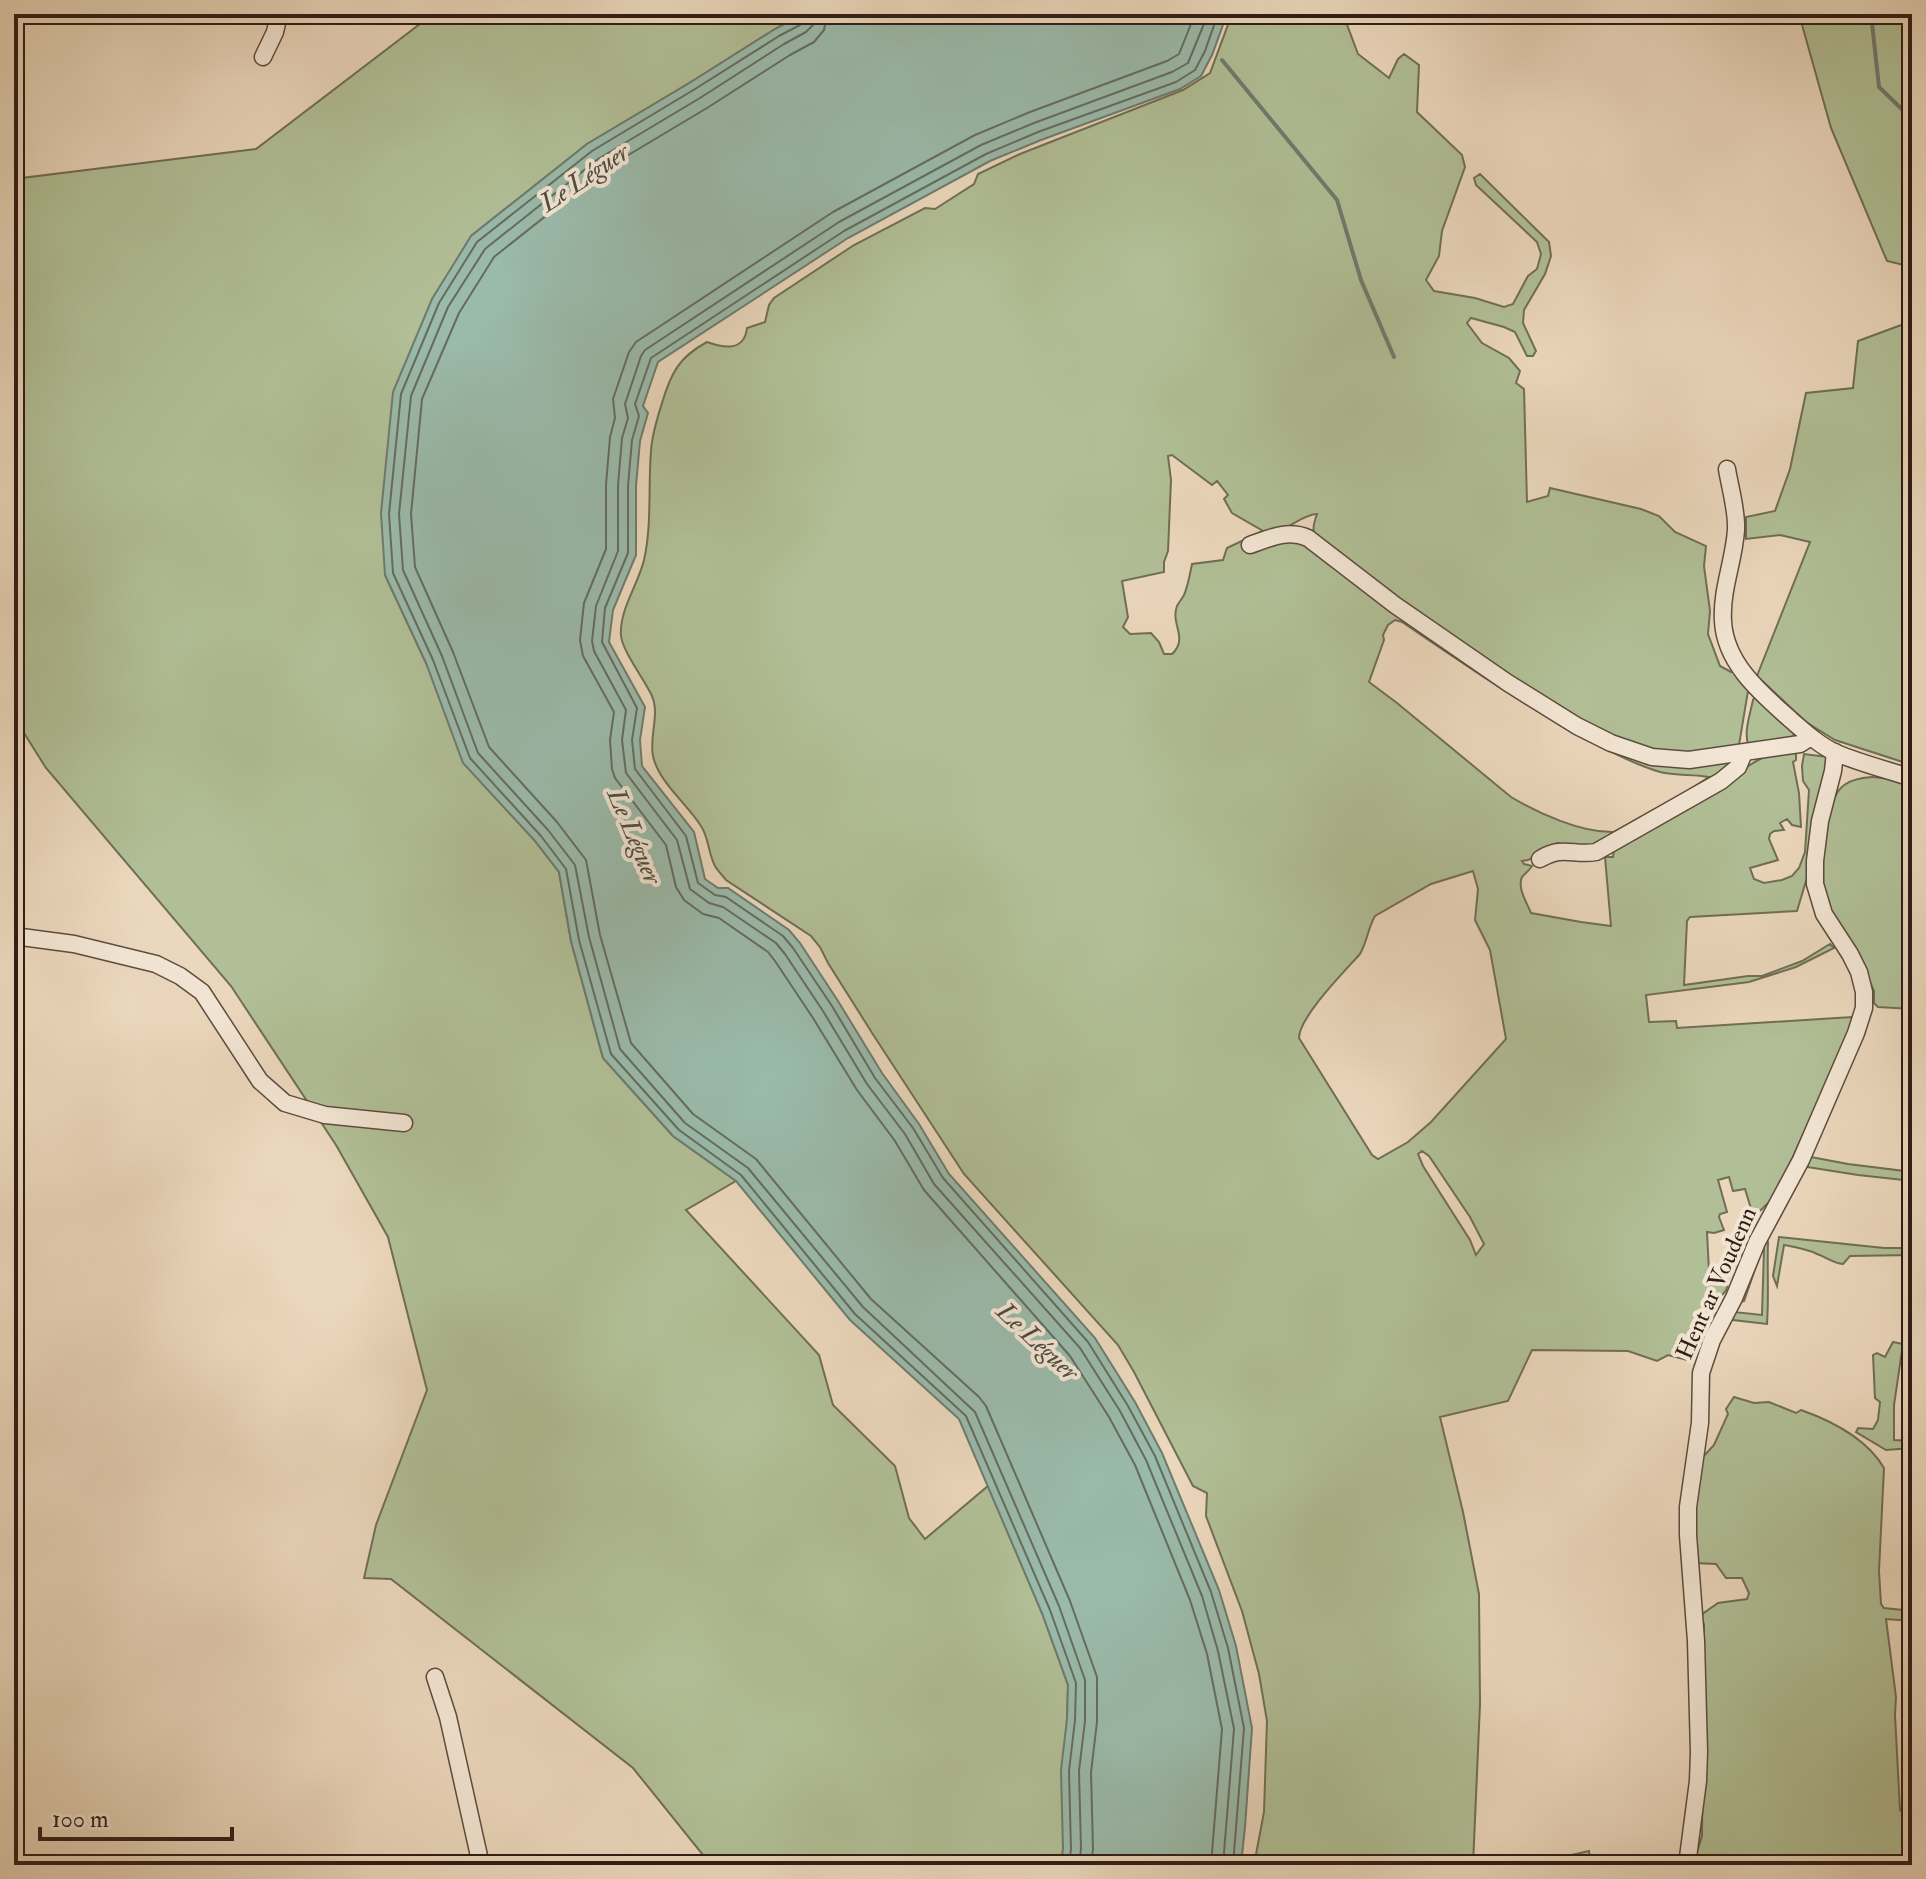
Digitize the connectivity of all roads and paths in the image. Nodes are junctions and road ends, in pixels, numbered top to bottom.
1 (279, 14) edge
2 (263, 57) dead end
3 (1727, 469) dead end
4 (1250, 545) dead end
5 (1811, 737) junction
6 (1835, 752) junction
7 (1744, 753) junction
8 (1876, 766) junction
9 (1912, 778) edge
10 (1830, 783) junction
11 (1540, 859) dead end
12 (14, 936) edge
13 (404, 1123) dead end
14 (435, 1677) dead end
15 (481, 1865) edge
16 (1687, 1865) edge

1 - 2 street
3 - 5 street
4 - 7 street
5 - 6 street
5 - 7 street
6 - 8 street
6 - 10 street, Hent ar Voudenn
7 - 11 street
8 - 9 street
8 - 10 street
10 - 16 street, Hent ar Voudenn
12 - 13 street
14 - 15 street

